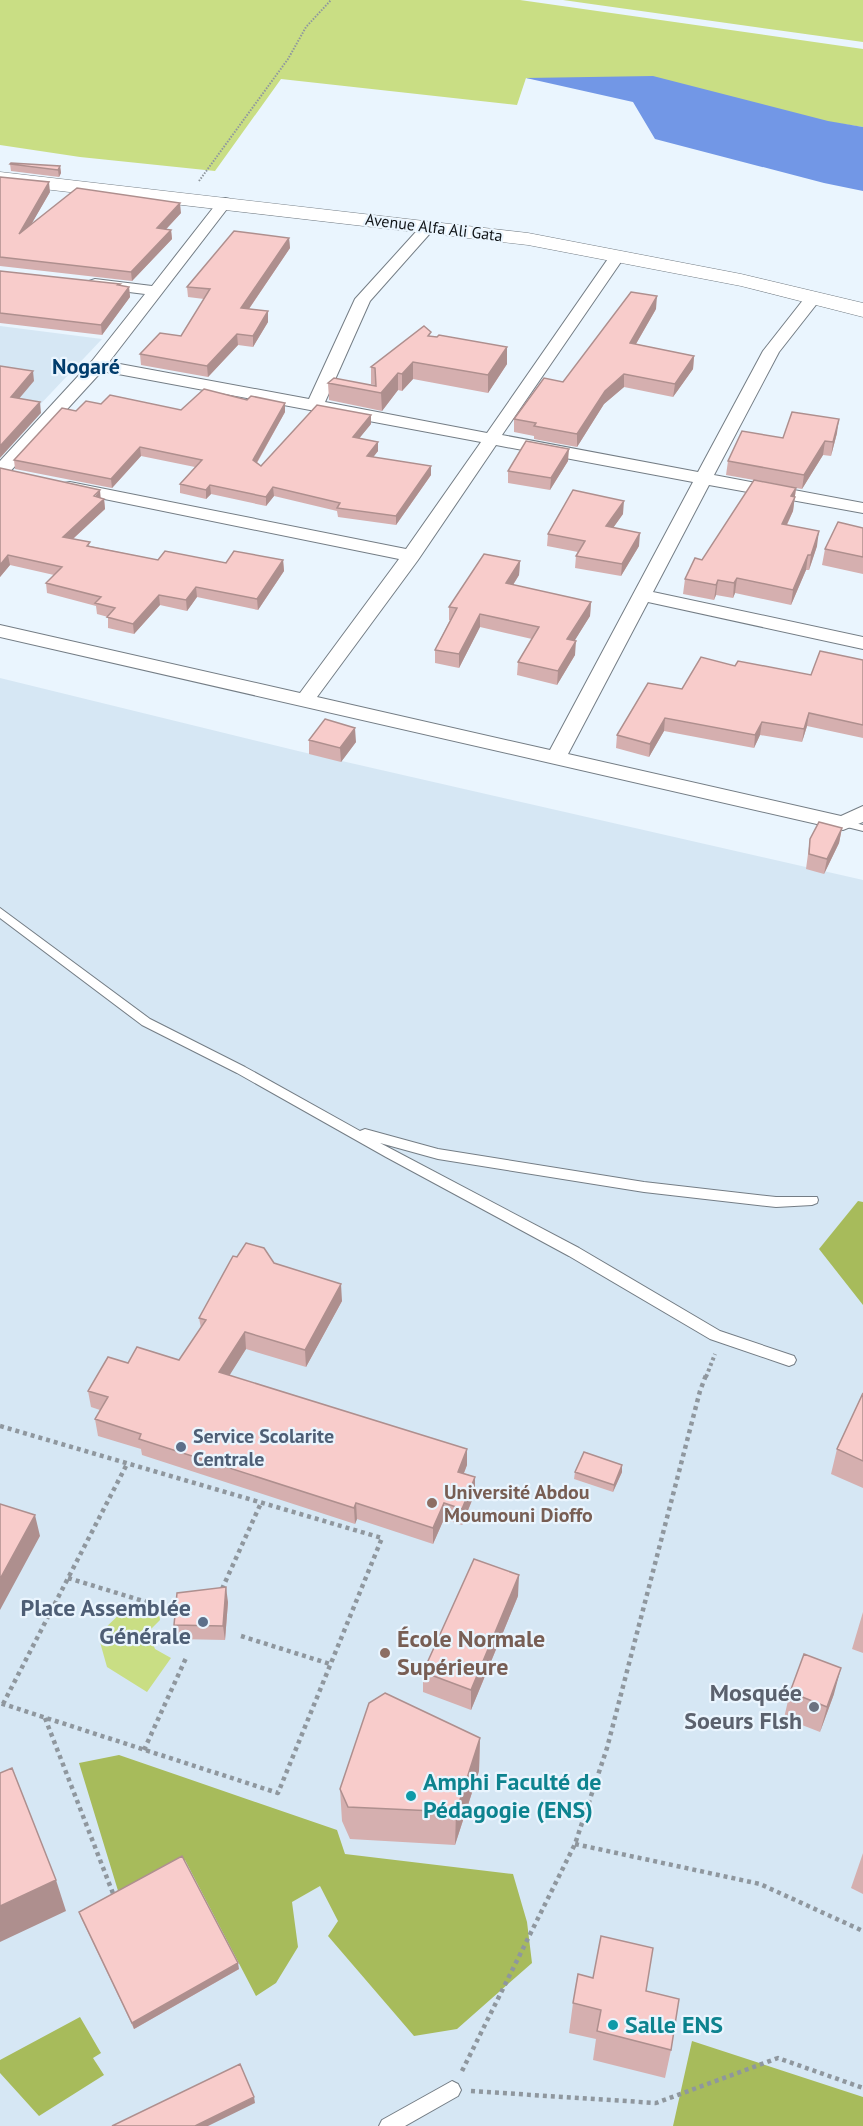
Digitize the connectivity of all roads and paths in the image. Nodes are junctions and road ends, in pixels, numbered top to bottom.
1 (331, 0) edge
2 (0, 178) edge
3 (187, 198) junction
4 (225, 202) junction
5 (428, 227) junction
6 (617, 256) junction
7 (78, 282) edge
8 (156, 291) junction
9 (813, 298) junction
10 (863, 310) edge
11 (98, 365) junction
12 (315, 406) junction
13 (491, 439) junction
14 (0, 473) edge
15 (23, 478) edge
16 (703, 478) junction
17 (47, 483) edge
18 (863, 508) edge
19 (411, 556) junction
20 (642, 595) junction
21 (0, 631) edge
22 (863, 643) edge
23 (305, 700) junction
24 (556, 757) junction
25 (863, 813) edge
26 (853, 825) edge
27 (0, 912) edge
28 (347, 1129) junction
29 (812, 1200) dead end
30 (715, 1335) junction
31 (789, 1360) dead end
32 (0, 1426) edge
33 (127, 1464) junction
34 (261, 1503) junction
35 (68, 1578) junction
36 (222, 1589) edge
37 (166, 1608) dead end
38 (241, 1636) dead end
39 (186, 1658) dead end
40 (330, 1664) junction
41 (2, 1703) edge
42 (45, 1718) junction
43 (144, 1750) junction
44 (575, 1844) junction
45 (115, 1900) edge
46 (863, 1931) edge
47 (863, 2088) edge
48 (452, 2090) junction
49 (388, 2126) edge

1 - 3 path
2 - 3 street, Avenue Alfa Ali Gata
3 - 4 street, Avenue Alfa Ali Gata
4 - 5 street, Avenue Alfa Ali Gata
4 - 8 street
5 - 6 street, Avenue Alfa Ali Gata
5 - 12 street
6 - 9 street, Avenue Alfa Ali Gata
6 - 13 street
7 - 8 street
8 - 11 street
9 - 10 street, Avenue Alfa Ali Gata
9 - 16 street
11 - 12 street
11 - 14 street
12 - 13 street
13 - 16 street
13 - 19 street
14 - 15 street
16 - 18 street
16 - 20 street
17 - 19 street
19 - 23 street
20 - 22 street
20 - 24 street
21 - 23 street
23 - 24 street
24 - 26 street
25 - 26 street
27 - 28 lane
28 - 29 lane
28 - 30 lane
30 - 31 lane
30 - 44 path
32 - 33 path
33 - 34 path
33 - 35 path
34 - 36 path
34 - 40 path
35 - 37 path
35 - 41 path
38 - 40 path
39 - 43 path
40 - 43 path
41 - 42 path
42 - 43 path
42 - 45 path
44 - 46 path
44 - 48 path
47 - 48 path
48 - 49 lane

